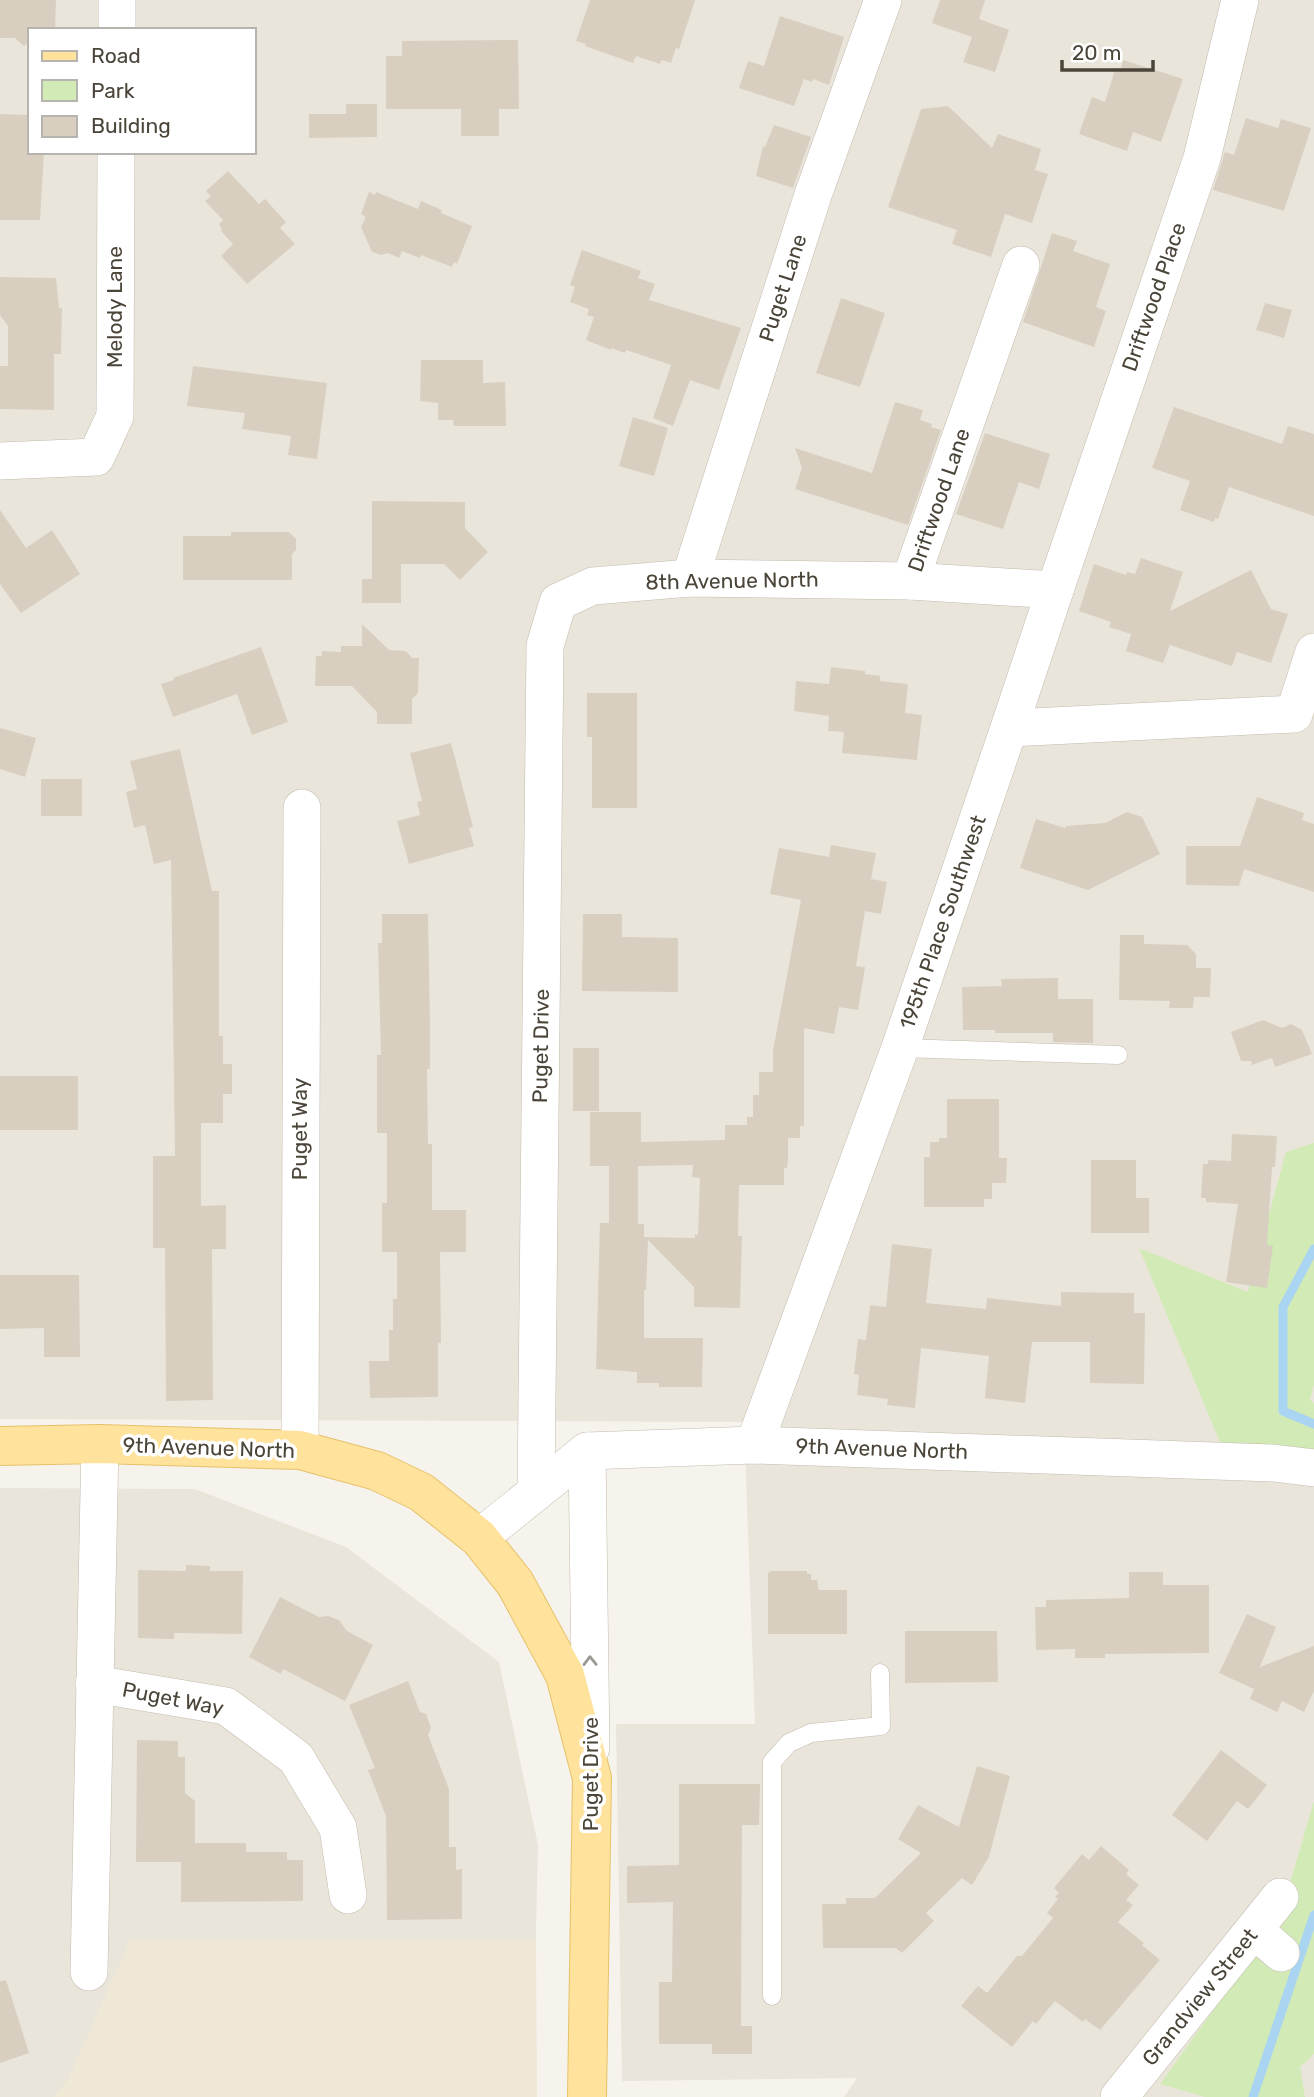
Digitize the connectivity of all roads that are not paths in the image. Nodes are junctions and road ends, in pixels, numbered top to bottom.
1 (117, 0) edge
2 (883, 0) edge
3 (1240, 0) edge
4 (117, 28) edge
5 (116, 154) edge
6 (1021, 265) dead end
7 (0, 461) edge
8 (690, 578) junction
9 (910, 581) junction
10 (1055, 590) junction
11 (558, 602) joint
12 (1314, 652) edge
13 (1009, 729) junction
14 (302, 808) dead end
15 (900, 1048) junction
16 (1118, 1055) dead end
17 (100, 1444) junction
18 (754, 1445) junction
19 (0, 1446) edge
20 (300, 1450) junction
21 (587, 1451) junction
22 (1314, 1468) edge
23 (536, 1492) junction
24 (479, 1538) junction
25 (880, 1672) dead end
26 (94, 1684) junction
27 (592, 1778) junction
28 (348, 1895) dead end
29 (1280, 1897) dead end
30 (1254, 1930) junction
31 (1281, 1953) dead end
32 (89, 1972) dead end
33 (772, 1996) dead end
34 (587, 2097) edge
35 (1119, 2097) edge

1 - 4 street
2 - 8 street, Puget Lane
3 - 10 street, Driftwood Place
5 - 7 street, Melody Lane
6 - 9 street, Driftwood Lane
8 - 9 street, 8th Avenue North
8 - 11 street, 8th Avenue North
9 - 10 street, Driftwood Lane
10 - 13 street
11 - 23 street, Puget Drive
12 - 13 street
13 - 15 street, 195th Place Southwest
14 - 20 street, Puget Way
15 - 16 lane
15 - 18 street, 195th Place Southwest
17 - 19 main road, 9th Avenue North
17 - 20 main road, 9th Avenue North
17 - 26 street, Puget Way
18 - 21 street, 9th Avenue North
18 - 22 street, 9th Avenue North
20 - 24 main road, 9th Avenue North
21 - 23 street
27 -> 21 street, Puget Drive
23 - 24 street
24 - 27 main road, 9th Avenue North
25 - 33 lane
26 - 28 street, Puget Way
26 - 32 street, Puget Way
27 - 34 main road, Puget Drive
29 - 30 street, Grandview Street
30 - 31 street
30 - 35 street, Grandview Street

